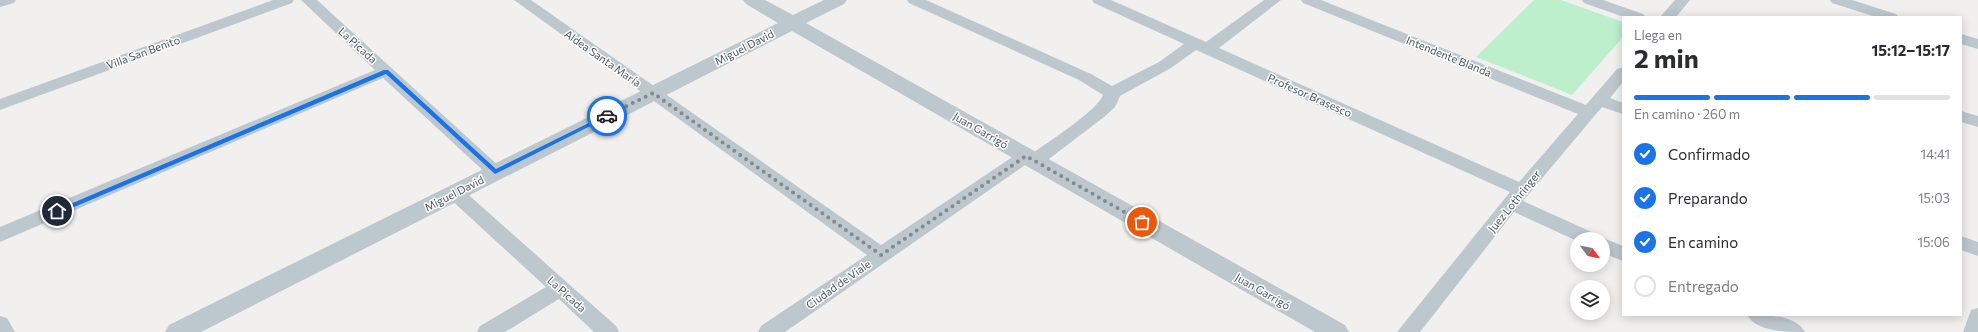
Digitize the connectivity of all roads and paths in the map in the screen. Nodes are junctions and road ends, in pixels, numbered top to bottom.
1 (9, 0) edge
2 (287, 0) edge
3 (308, 0) edge
4 (521, 0) edge
5 (752, 0) edge
6 (838, 0) edge
7 (914, 0) edge
8 (1098, 0) edge
9 (1274, 0) edge
10 (1308, 0) edge
11 (1589, 0) edge
12 (1682, 0) edge
13 (1837, 0) edge
14 (0, 3) edge
15 (1635, 16) edge
16 (1670, 16) edge
17 (1888, 16) edge
18 (793, 23) junction
19 (1962, 39) edge
20 (1978, 44) edge
21 (1200, 46) junction
22 (386, 72) junction
23 (1622, 73) edge
24 (653, 93) junction
25 (1112, 93) junction
26 (0, 105) edge
27 (1595, 106) junction
28 (1622, 109) edge
29 (1962, 116) edge
30 (1978, 122) edge
31 (1031, 158) junction
32 (495, 172) junction
33 (455, 192) junction
34 (1517, 197) junction
35 (1577, 232) edge
36 (0, 235) edge
37 (1962, 243) edge
38 (1610, 248) edge
39 (1978, 249) edge
40 (1622, 254) edge
41 (881, 255) junction
42 (561, 288) junction
43 (1759, 316) edge
44 (1978, 316) edge
45 (0, 324) edge
46 (4, 332) edge
47 (178, 332) edge
48 (488, 332) edge
49 (608, 332) edge
50 (769, 332) edge
51 (1336, 332) edge
52 (1408, 332) edge
53 (1794, 332) edge
54 (1974, 332) edge

1 - 14 street
2 - 26 street, Villa San Benito
3 - 22 street, La Picada
4 - 24 street, Aldea Santa María
5 - 18 street, Juan Garrigó
6 - 18 street, Miguel David
7 - 25 street
8 - 21 street, Profesor Brasesco
9 - 21 street
10 - 27 street, Intendente Blanda
11 - 15 street
12 - 16 street
13 - 17 street
18 - 24 street, Miguel David
18 - 31 street, Juan Garrigó
19 - 20 street
21 - 25 street
21 - 34 street, Profesor Brasesco
22 - 32 street, La Picada
22 - 36 street
23 - 27 street, Juez Lothringer
24 - 32 street, Miguel David
24 - 41 street, Aldea Santa María
25 - 31 street, Ciudad de Viale
27 - 28 street, Intendente Blanda
27 - 34 street, Juez Lothringer
29 - 30 street
31 - 41 street, Ciudad de Viale
31 - 51 street, Juan Garrigó
32 - 33 street, Miguel David
33 - 42 street, La Picada
33 - 47 street, Miguel David
34 - 35 street, Profesor Brasesco
34 - 52 street, Juez Lothringer
37 - 39 street
38 - 40 street
41 - 50 street, Ciudad de Viale
42 - 48 street
42 - 49 street, La Picada
43 - 53 street
44 - 54 street
45 - 46 street

